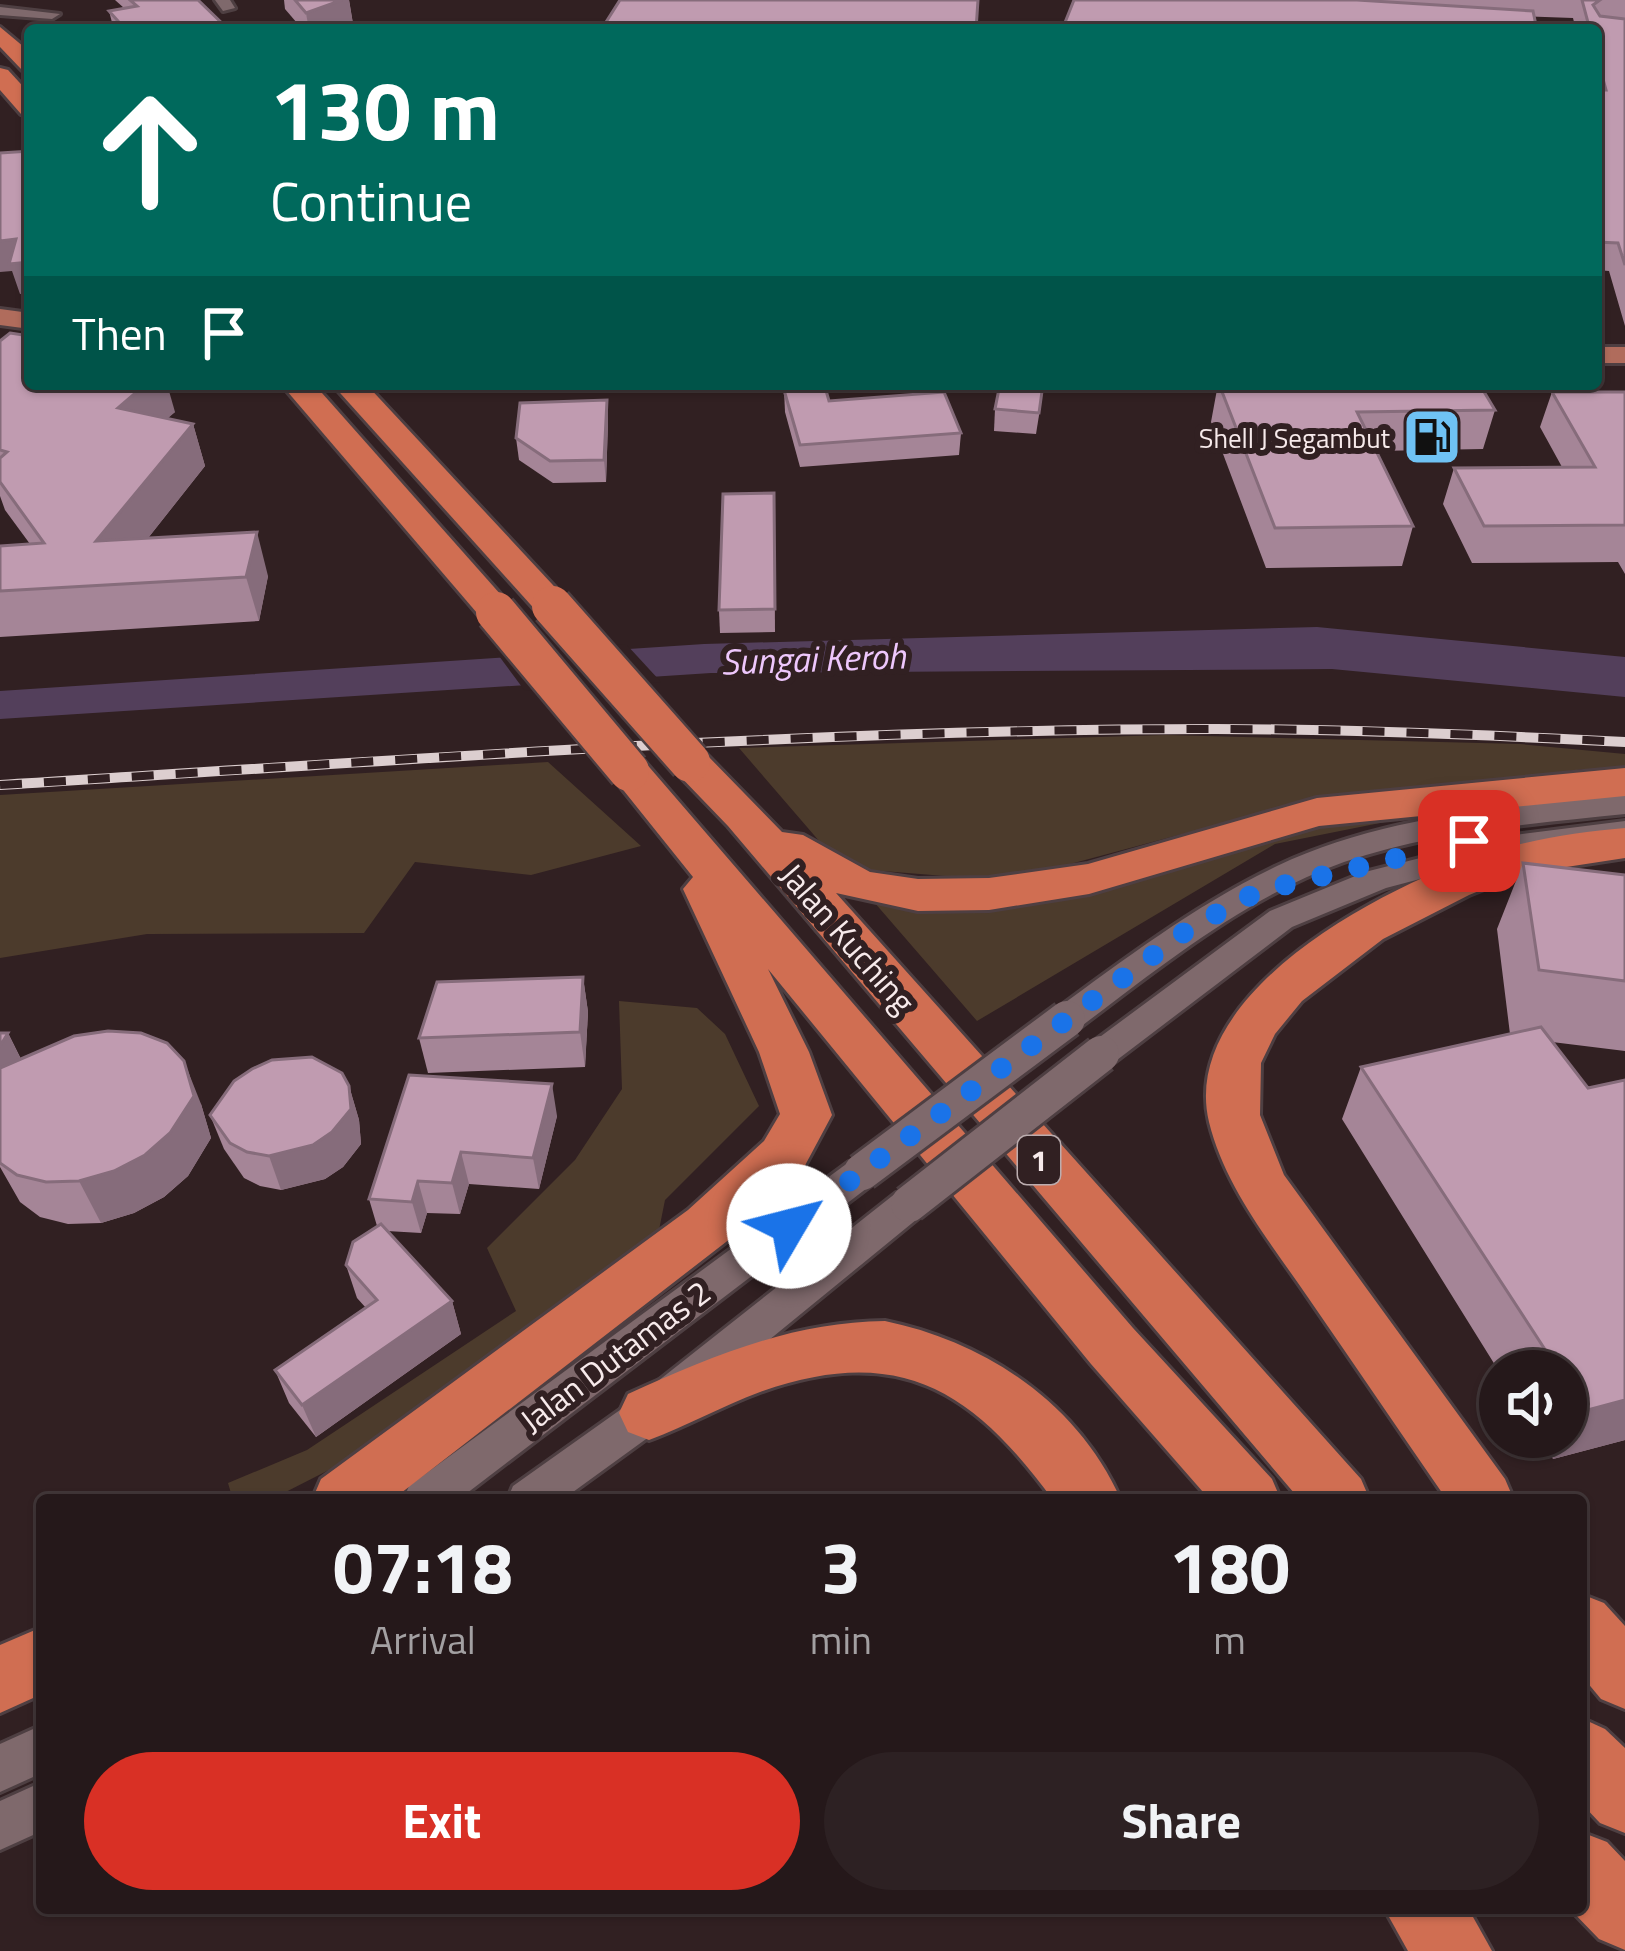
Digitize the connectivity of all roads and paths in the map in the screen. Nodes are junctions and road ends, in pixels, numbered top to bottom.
1 (24, 0) edge
2 (50, 6) edge
3 (0, 9) edge
4 (1472, 23) edge
5 (1485, 24) edge
6 (0, 34) edge
7 (24, 59) edge
8 (0, 75) edge
9 (24, 102) edge
10 (302, 390) edge
11 (353, 390) edge
12 (1625, 782) edge
13 (1625, 804) edge
14 (743, 816) junction
15 (674, 827) junction
16 (1625, 832) edge
17 (1594, 841) edge
18 (1259, 891) junction
19 (650, 1414) junction
20 (351, 1494) edge
21 (432, 1494) edge
22 (537, 1494) edge
23 (1085, 1494) edge
24 (1245, 1494) edge
25 (1334, 1494) edge
26 (1479, 1494) edge
27 (1587, 1633) edge
28 (36, 1663) edge
29 (1625, 1676) edge
30 (0, 1679) edge
31 (36, 1752) edge
32 (1587, 1759) edge
33 (0, 1768) edge
34 (1625, 1798) edge
35 (36, 1809) edge
36 (0, 1826) edge
37 (1587, 1874) edge
38 (1625, 1912) edge
39 (1426, 1914) edge
40 (1455, 1951) edge

1 - 3 street
2 - 3 street
4 - 5 street
6 - 7 highway
8 - 9 highway
10 - 15 highway, Jalan Kuching / 1, bridge
11 - 14 highway, Jalan Kuching / 1, bridge
12 - 14 highway
13 - 18 street, Jalan Dutamas 2
14 - 25 highway, Jalan Kuching / 1
15 - 20 highway
15 - 24 highway, Jalan Kuching / 1
16 - 17 street, Jalan Dutamas 2
17 - 18 street
17 - 19 street, Jalan Dutamas 2, bridge
17 - 26 highway
18 - 21 street, Jalan Dutamas 2, bridge
19 - 22 street, Jalan Dutamas 2
19 - 23 highway
27 - 29 highway
28 - 30 highway
31 - 33 street
32 - 34 highway
35 - 36 street
37 - 38 highway
39 - 40 highway

